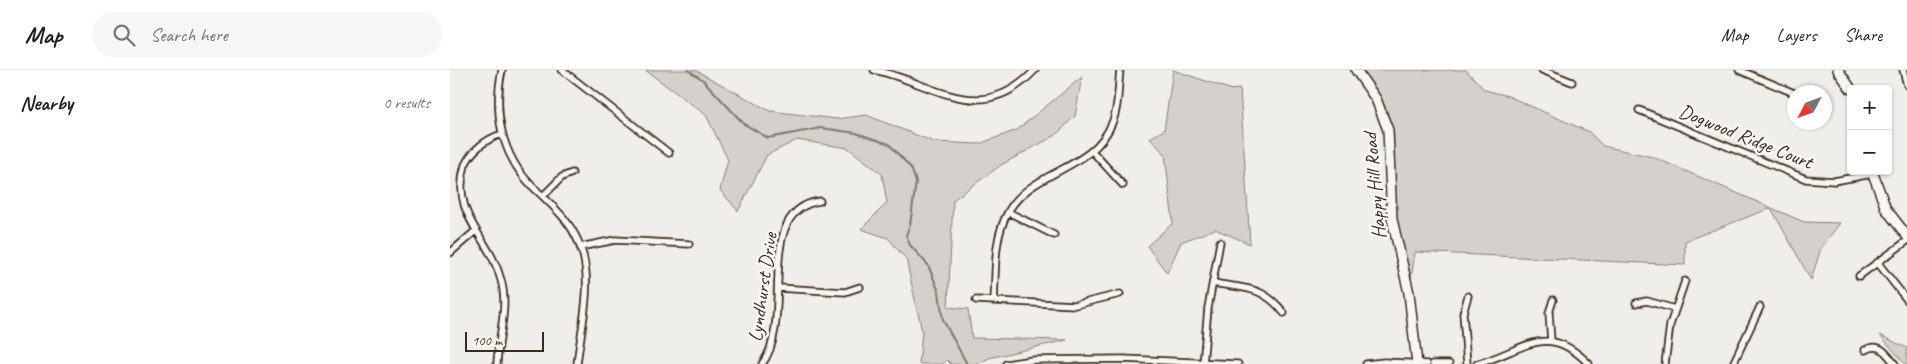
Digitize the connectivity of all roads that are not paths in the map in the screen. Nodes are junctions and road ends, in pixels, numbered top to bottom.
1 (502, 70) edge
2 (562, 70) edge
3 (874, 70) edge
4 (1034, 70) edge
5 (1120, 70) edge
6 (1356, 70) edge
7 (1542, 70) edge
8 (1739, 70) edge
9 (1838, 70) edge
10 (1903, 70) edge
11 (1572, 82) dead end
12 (1848, 85) edge
13 (1907, 85) edge
14 (1787, 90) edge
15 (1639, 110) dead end
16 (502, 134) junction
17 (1092, 151) junction
18 (669, 153) dead end
19 (572, 173) dead end
20 (1862, 175) edge
21 (1873, 175) edge
22 (1123, 186) dead end
23 (544, 196) junction
24 (820, 201) dead end
25 (1008, 212) junction
26 (473, 233) junction
27 (1054, 235) dead end
28 (1907, 236) edge
29 (1220, 242) dead end
30 (1907, 242) edge
31 (690, 244) dead end
32 (580, 247) junction
33 (450, 253) edge
34 (1878, 262) junction
35 (1859, 276) dead end
36 (1685, 281) dead end
37 (1213, 282) junction
38 (860, 287) dead end
39 (778, 288) junction
40 (1120, 294) dead end
41 (1468, 296) dead end
42 (976, 300) dead end
43 (1554, 300) dead end
44 (1907, 300) edge
45 (994, 301) junction
46 (1636, 303) dead end
47 (1760, 307) dead end
48 (1675, 309) junction
49 (1284, 313) dead end
50 (1551, 341) junction
51 (1865, 350) dead end
52 (1086, 362) edge
53 (1204, 363) edge
54 (497, 364) edge
55 (577, 364) edge
56 (763, 364) edge
57 (1006, 364) edge
58 (1238, 364) edge
59 (1366, 364) edge
60 (1417, 364) edge
61 (1427, 364) edge
62 (1433, 364) edge
63 (1449, 364) edge
64 (1467, 364) edge
65 (1477, 364) edge
66 (1589, 364) edge
67 (1665, 364) edge
68 (1733, 364) edge
69 (1895, 364) edge

1 - 16 street
2 - 18 street
3 - 4 street
5 - 17 street
6 - 60 street, Happy Hill Road
7 - 11 street
8 - 14 street
9 - 12 street
10 - 13 street
15 - 20 street, Dogwood Ridge Court
16 - 23 street
16 - 26 street
17 - 22 street
17 - 25 street
19 - 23 street
21 - 28 street
23 - 32 street
24 - 39 street, Lyndhurst Drive
25 - 27 street
25 - 45 street
26 - 33 street
26 - 54 street
29 - 37 street
30 - 34 street
31 - 32 street
32 - 55 street
34 - 35 street
34 - 44 street
36 - 48 street
37 - 49 street
37 - 53 street
38 - 39 street
39 - 56 street, Lyndhurst Drive
40 - 45 street
41 - 64 street
42 - 45 street
43 - 50 street
46 - 48 street
47 - 68 street
48 - 67 street
50 - 65 street
50 - 66 street
51 - 69 street
52 - 53 street
52 - 57 street
53 - 58 street
59 - 60 street
60 - 61 street
62 - 63 street

